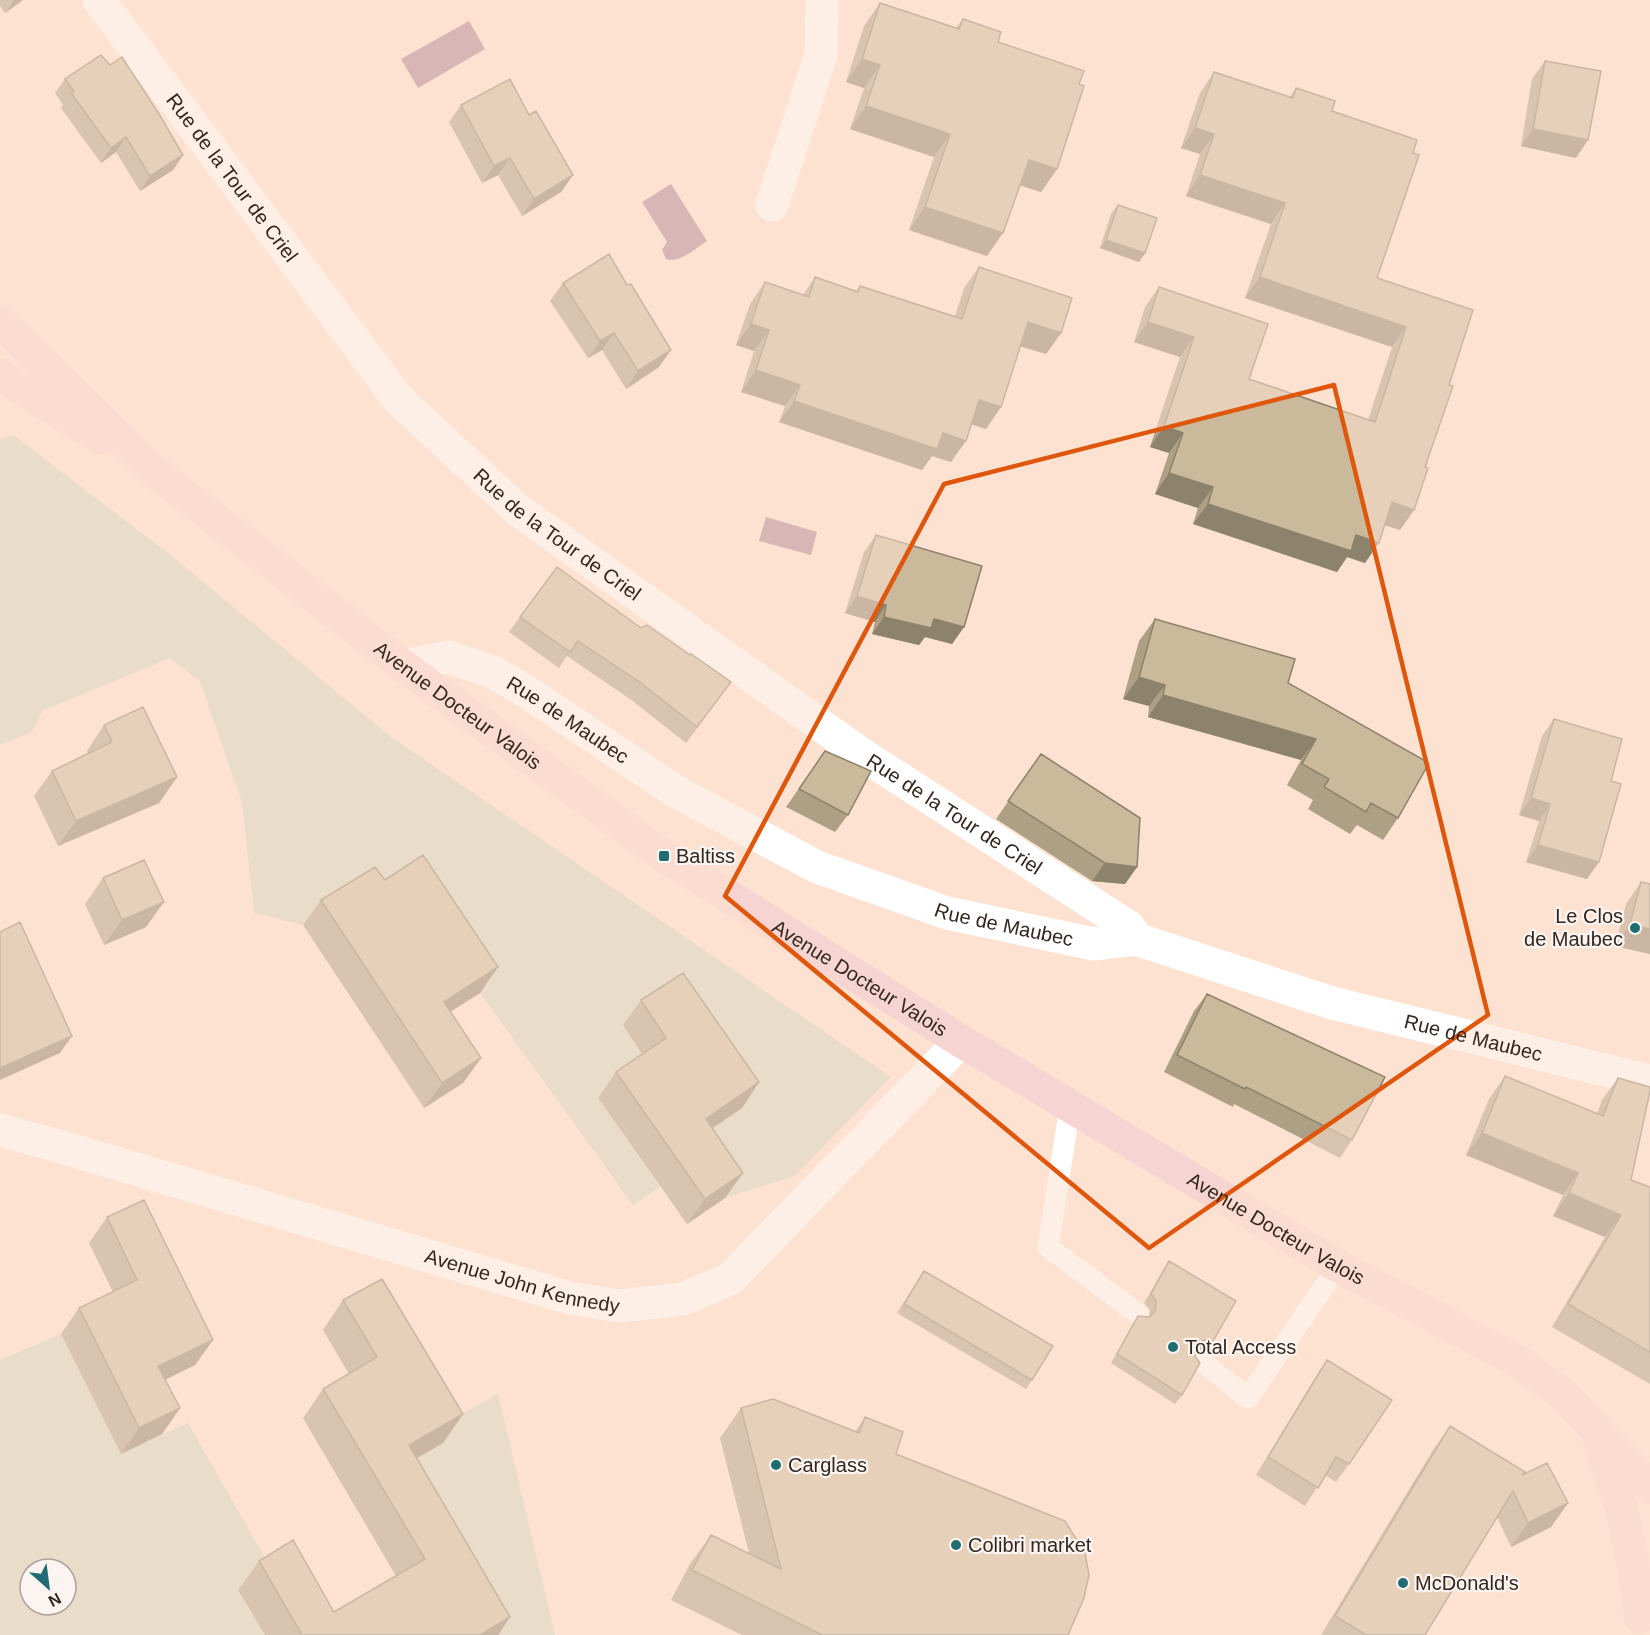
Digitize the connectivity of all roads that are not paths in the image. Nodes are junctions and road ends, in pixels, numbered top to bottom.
1 (99, 0) edge
2 (822, 0) edge
3 (772, 205) dead end
4 (0, 322) edge
5 (0, 375) edge
6 (155, 472) junction
7 (403, 666) junction
8 (1136, 939) junction
9 (961, 1041) junction
10 (1650, 1081) edge
11 (1070, 1107) junction
12 (0, 1130) edge
13 (1338, 1266) junction
14 (1138, 1314) edge
15 (1201, 1361) edge
16 (1597, 1433) junction
17 (1650, 1488) edge
18 (1641, 1618) edge

1 - 8 street, Rue de la Tour de Criel
2 - 3 street
4 - 6 main road, Avenue Docteur Valois
5 - 6 main road, Avenue Docteur Valois
6 - 7 main road, Avenue Docteur Valois
7 - 8 street, Rue de Maubec
7 - 9 main road, Avenue Docteur Valois
8 - 10 street, Rue de Maubec
9 - 11 main road, Avenue Docteur Valois
9 - 12 street, Avenue John Kennedy
11 - 13 main road, Avenue Docteur Valois
11 - 14 lane
13 - 15 lane
13 - 16 main road, Avenue Docteur Valois
16 - 17 main road, Avenue Docteur Valois
16 - 18 main road

